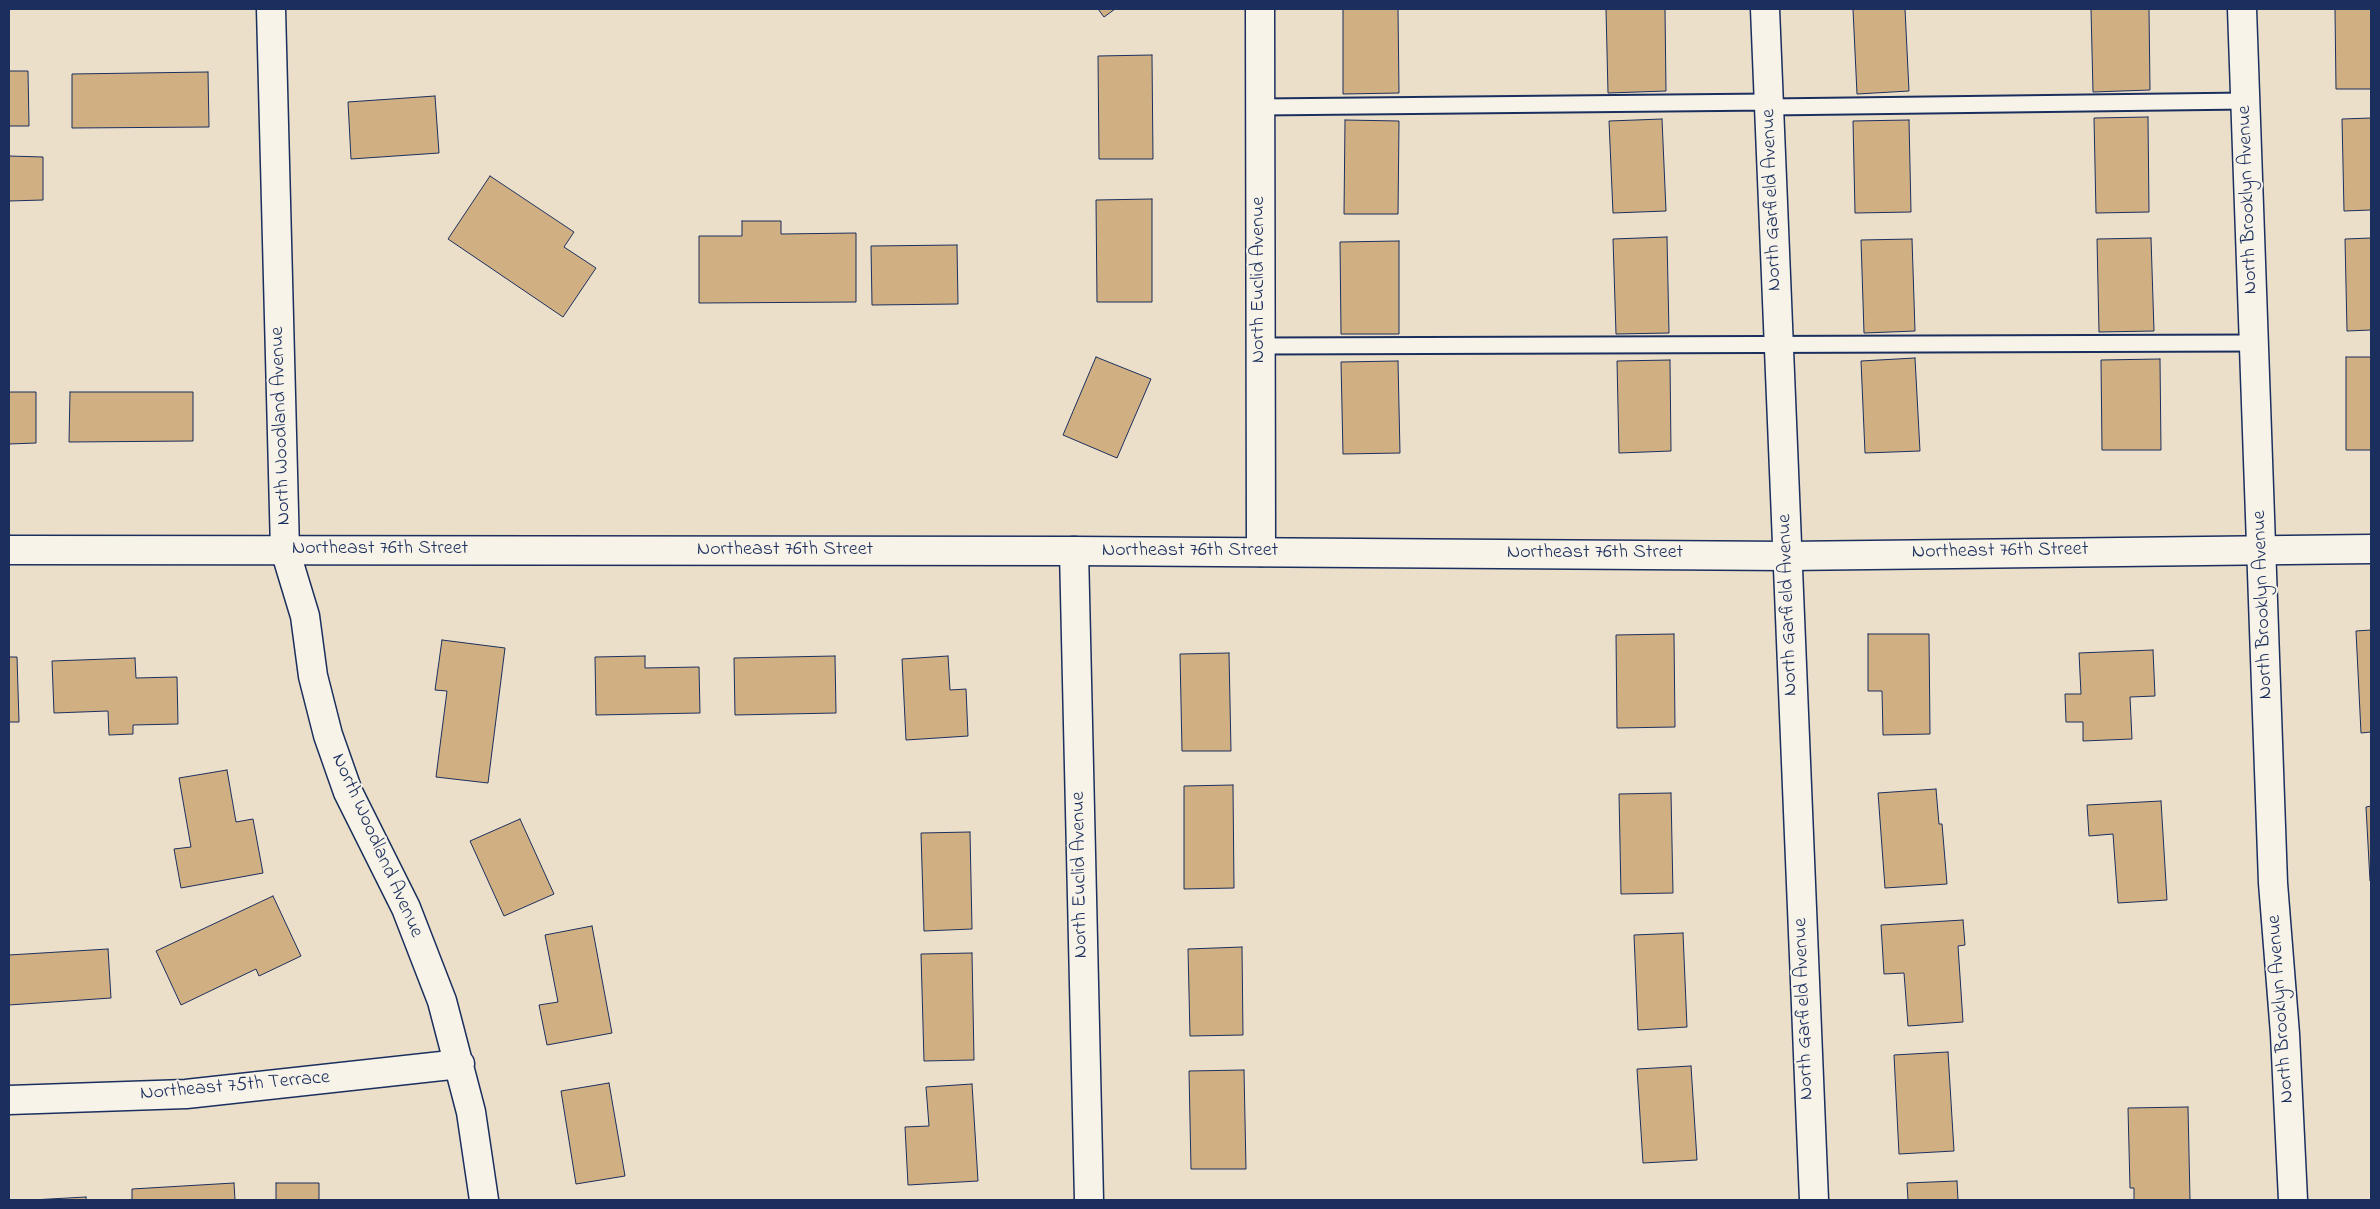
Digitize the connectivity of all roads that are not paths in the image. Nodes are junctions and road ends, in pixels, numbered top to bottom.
1 (271, 9) edge
2 (1260, 9) edge
3 (1765, 9) edge
4 (2242, 9) edge
5 (2246, 101) junction
6 (1769, 105) junction
7 (1260, 107) junction
8 (2255, 343) junction
9 (1778, 344) junction
10 (1260, 346) junction
11 (2262, 549) junction
12 (2371, 549) edge
13 (9, 550) edge
14 (285, 550) junction
15 (1074, 551) junction
16 (1261, 552) junction
17 (1787, 556) junction
18 (460, 1064) junction
19 (9, 1100) edge
20 (484, 1200) edge
21 (1089, 1200) edge
22 (1814, 1200) edge
23 (2293, 1200) edge

1 - 14 street, North Woodland Avenue
2 - 7 street, North Euclid Avenue
3 - 6 street, North Garfield Avenue
4 - 5 street, North Brooklyn Avenue
5 - 6 lane
5 - 8 street, North Brooklyn Avenue
6 - 7 lane
6 - 9 street, North Garfield Avenue
7 - 10 street, North Euclid Avenue
8 - 9 lane
8 - 11 street, North Brooklyn Avenue
9 - 10 lane
9 - 17 street, North Garfield Avenue
10 - 16 street, North Euclid Avenue
11 - 12 street, Northeast 76th Street
11 - 17 street, Northeast 76th Street
11 - 23 street, North Brooklyn Avenue
13 - 14 street, Northeast 76th Street
14 - 15 street, Northeast 76th Street
14 - 18 street, North Woodland Avenue
15 - 16 street, Northeast 76th Street
15 - 21 street, North Euclid Avenue
16 - 17 street, Northeast 76th Street
17 - 22 street, North Garfield Avenue
18 - 19 street, Northeast 75th Terrace
18 - 20 street, North Woodland Avenue

